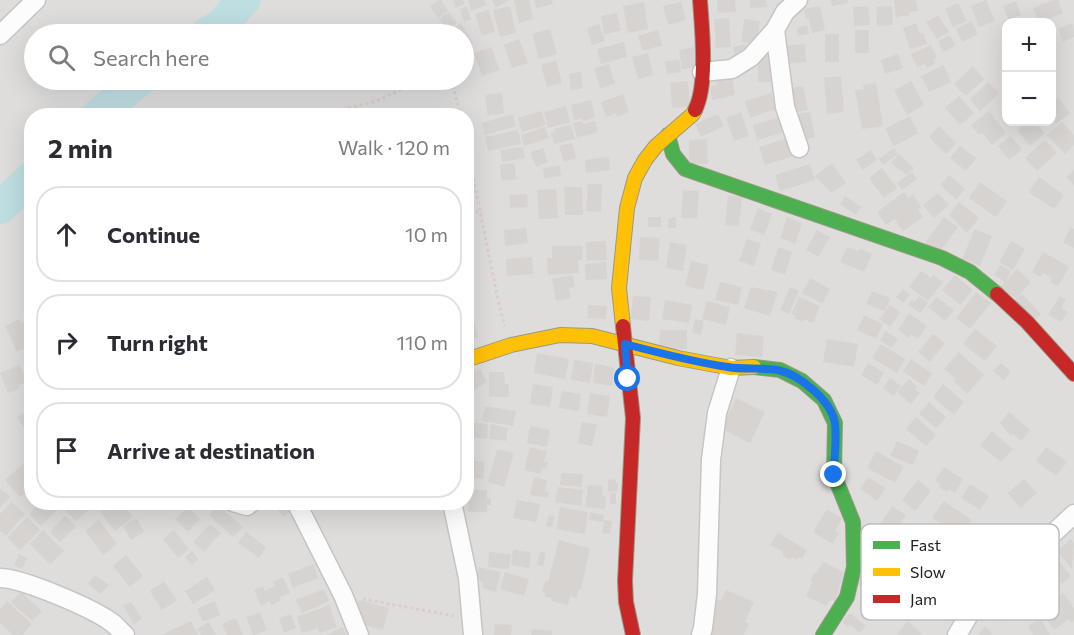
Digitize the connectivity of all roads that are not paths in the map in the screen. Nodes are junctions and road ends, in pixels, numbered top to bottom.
1 (36, 0) edge
2 (700, 0) edge
3 (798, 0) edge
4 (775, 30) junction
5 (0, 35) edge
6 (702, 72) junction
7 (668, 135) junction
8 (799, 148) dead end
9 (625, 344) junction
10 (474, 357) edge
11 (731, 368) junction
12 (1074, 374) edge
13 (300, 510) edge
14 (454, 510) edge
15 (1074, 514) edge
16 (1059, 528) edge
17 (0, 578) edge
18 (965, 620) edge
19 (472, 627) edge
20 (125, 635) edge
21 (359, 635) edge
22 (633, 635) edge
23 (700, 635) edge
24 (823, 635) edge
25 (957, 635) edge

1 - 5 street
2 - 6 street
3 - 4 street
4 - 6 street
4 - 8 street
6 - 7 street
7 - 9 street
7 - 12 street
9 - 10 street
9 - 11 street
9 - 22 street
11 - 23 street
11 - 24 street
13 - 21 street
14 - 19 street
15 - 16 street
17 - 20 street
18 - 25 street

